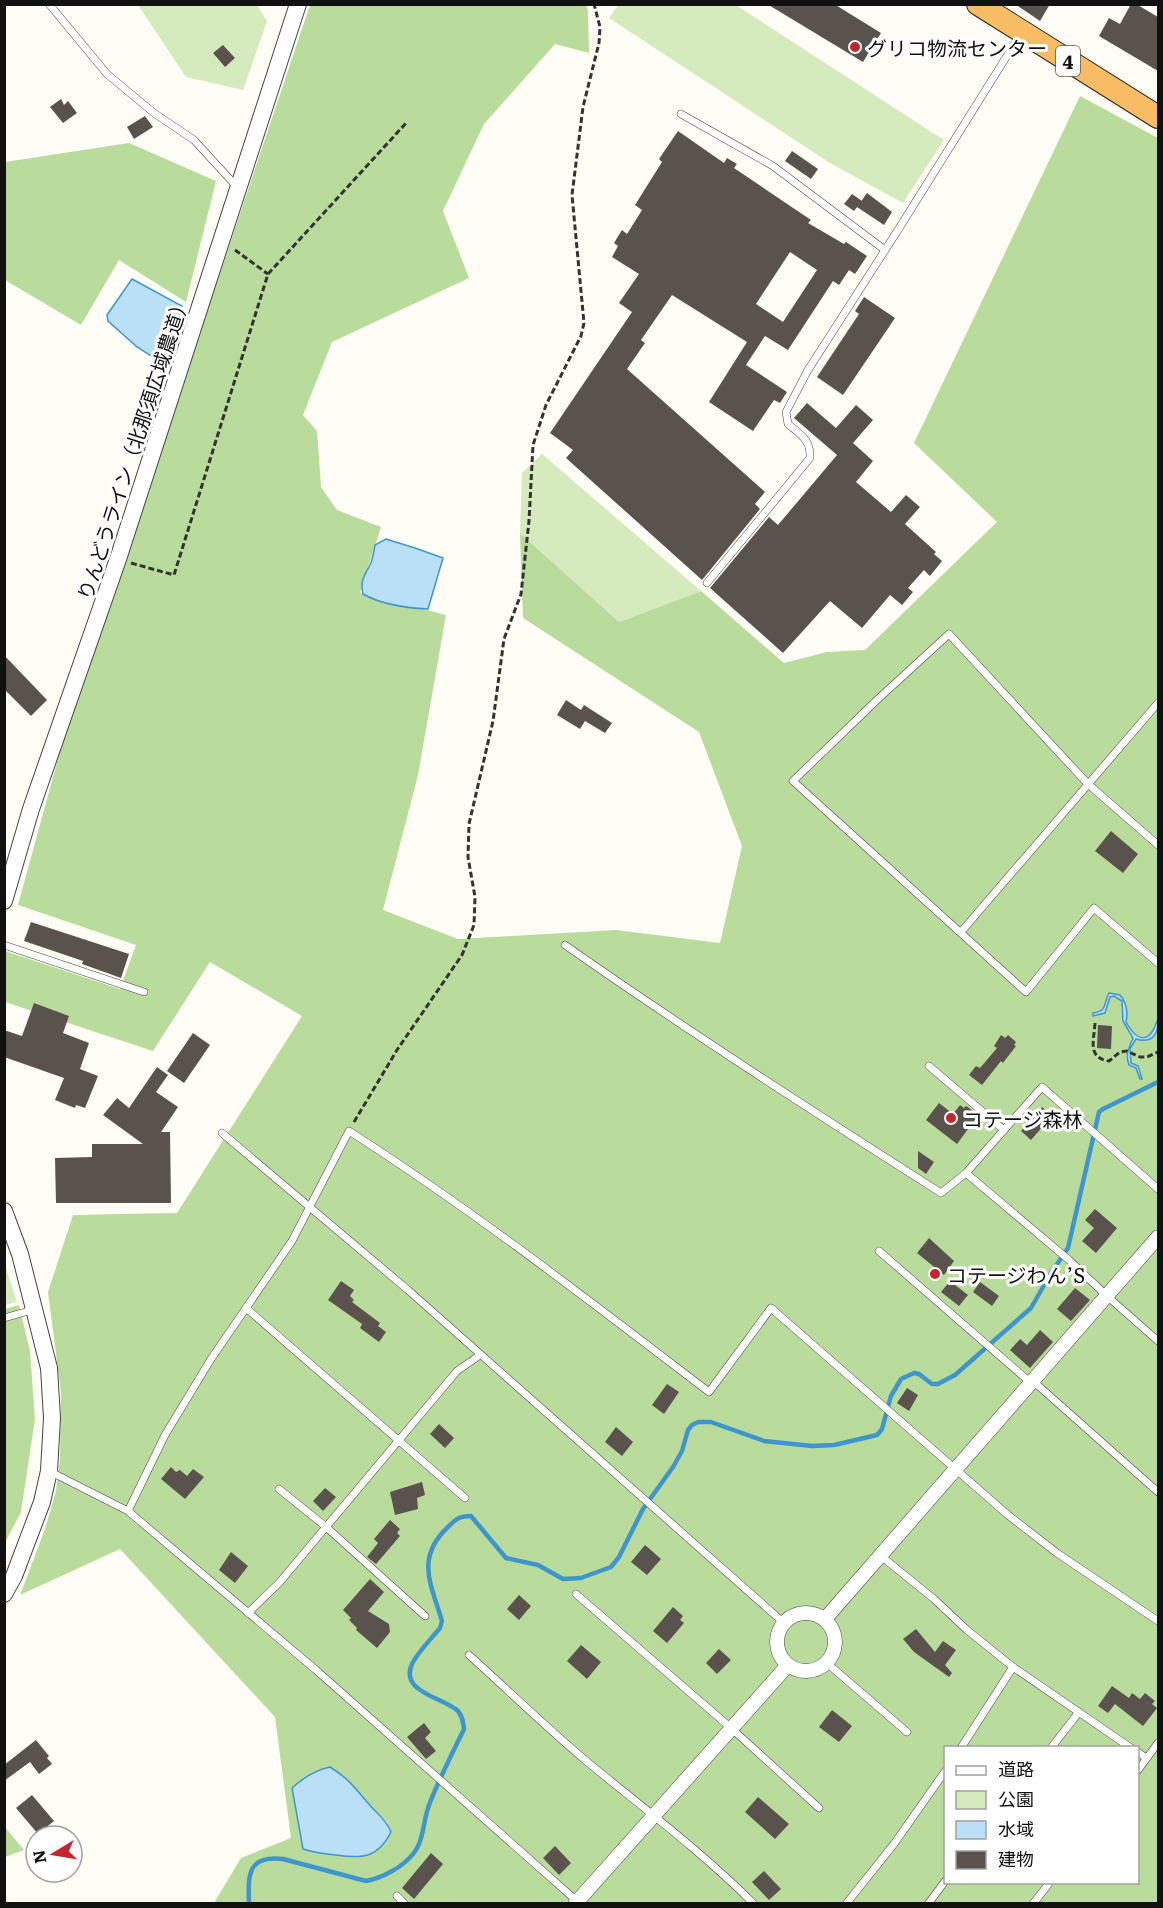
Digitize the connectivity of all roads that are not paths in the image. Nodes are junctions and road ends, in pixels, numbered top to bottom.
1 (49, 4) edge
2 (298, 4) edge
3 (978, 4) edge
4 (1022, 32) junction
5 (681, 114) dead end
6 (1158, 117) edge
7 (238, 189) junction
8 (885, 250) junction
9 (707, 583) dead end
10 (1158, 703) edge
11 (1088, 784) junction
12 (1158, 845) edge
13 (4, 901) edge
14 (961, 932) junction
15 (4, 945) edge
16 (565, 945) dead end
17 (1158, 963) edge
18 (144, 992) dead end
19 (929, 1066) dead end
20 (1004, 1130) junction
21 (222, 1133) dead end
22 (966, 1173) junction
23 (1158, 1189) edge
24 (310, 1206) junction
25 (4, 1211) edge
26 (1158, 1237) edge
27 (879, 1251) dead end
28 (1107, 1296) junction
29 (246, 1308) junction
30 (35, 1310) junction
31 (4, 1318) edge
32 (1158, 1341) edge
33 (480, 1355) junction
34 (1032, 1382) junction
35 (398, 1440) junction
36 (957, 1469) junction
37 (49, 1471) junction
38 (279, 1489) dead end
39 (1158, 1492) edge
40 (465, 1498) dead end
41 (128, 1511) junction
42 (325, 1526) junction
43 (881, 1556) junction
44 (4, 1594) edge
45 (576, 1594) dead end
46 (248, 1613) junction
47 (425, 1616) dead end
48 (825, 1619) junction
49 (1158, 1622) edge
50 (784, 1623) junction
51 (469, 1655) dead end
52 (828, 1664) junction
53 (788, 1665) junction
54 (1013, 1667) junction
55 (1079, 1712) junction
56 (731, 1728) junction
57 (907, 1732) dead end
58 (1158, 1743) edge
59 (962, 1746) edge
60 (1053, 1746) edge
61 (1128, 1746) edge
62 (1139, 1753) edge
63 (1146, 1758) junction
64 (1139, 1767) edge
65 (944, 1771) edge
66 (819, 1808) dead end
67 (654, 1814) junction
68 (944, 1881) edge
69 (1048, 1884) edge
70 (397, 1896) dead end
71 (577, 1903) edge
72 (405, 1904) edge
73 (754, 1904) edge
74 (846, 1904) edge
75 (928, 1904) edge
76 (1033, 1904) edge

1 - 7 lane
2 - 7 street, りんどうライン（北那須広域農道）
3 - 4 highway, 4
4 - 6 highway, 4
4 - 8 lane
5 - 8 lane
7 - 13 street, りんどうライン（北那須広域農道）
8 - 9 lane
10 - 11 lane
11 - 12 lane
11 - 14 lane
11 - 14 lane
14 - 17 lane
15 - 18 lane
16 - 22 lane
19 - 20 lane
20 - 22 lane
20 - 23 lane
21 - 24 lane
22 - 28 lane
24 - 29 lane
24 - 33 lane
24 - 36 lane
25 - 30 street
26 - 28 street
27 - 34 lane
28 - 32 lane
28 - 34 street
29 - 35 lane
29 - 41 lane
30 - 31 lane
30 - 37 street
33 - 35 lane
33 - 50 lane
34 - 36 street
34 - 39 lane
35 - 40 lane
35 - 42 lane
36 - 43 street
36 - 49 lane
37 - 41 lane
37 - 44 street
38 - 42 lane
41 - 46 lane
42 - 46 lane
42 - 47 lane
43 - 48 street
43 - 54 lane
45 - 56 lane
46 - 71 lane
48 - 50 street
48 - 52 street
50 - 53 street
51 - 67 lane
52 - 53 street
52 - 57 lane
53 - 56 street
54 - 55 lane
54 - 59 lane
55 - 60 lane
55 - 61 lane
56 - 66 lane
56 - 67 street
58 - 63 lane
62 - 63 lane
63 - 64 lane
65 - 74 lane
67 - 71 street
67 - 73 lane
68 - 75 lane
69 - 76 lane
70 - 72 lane

